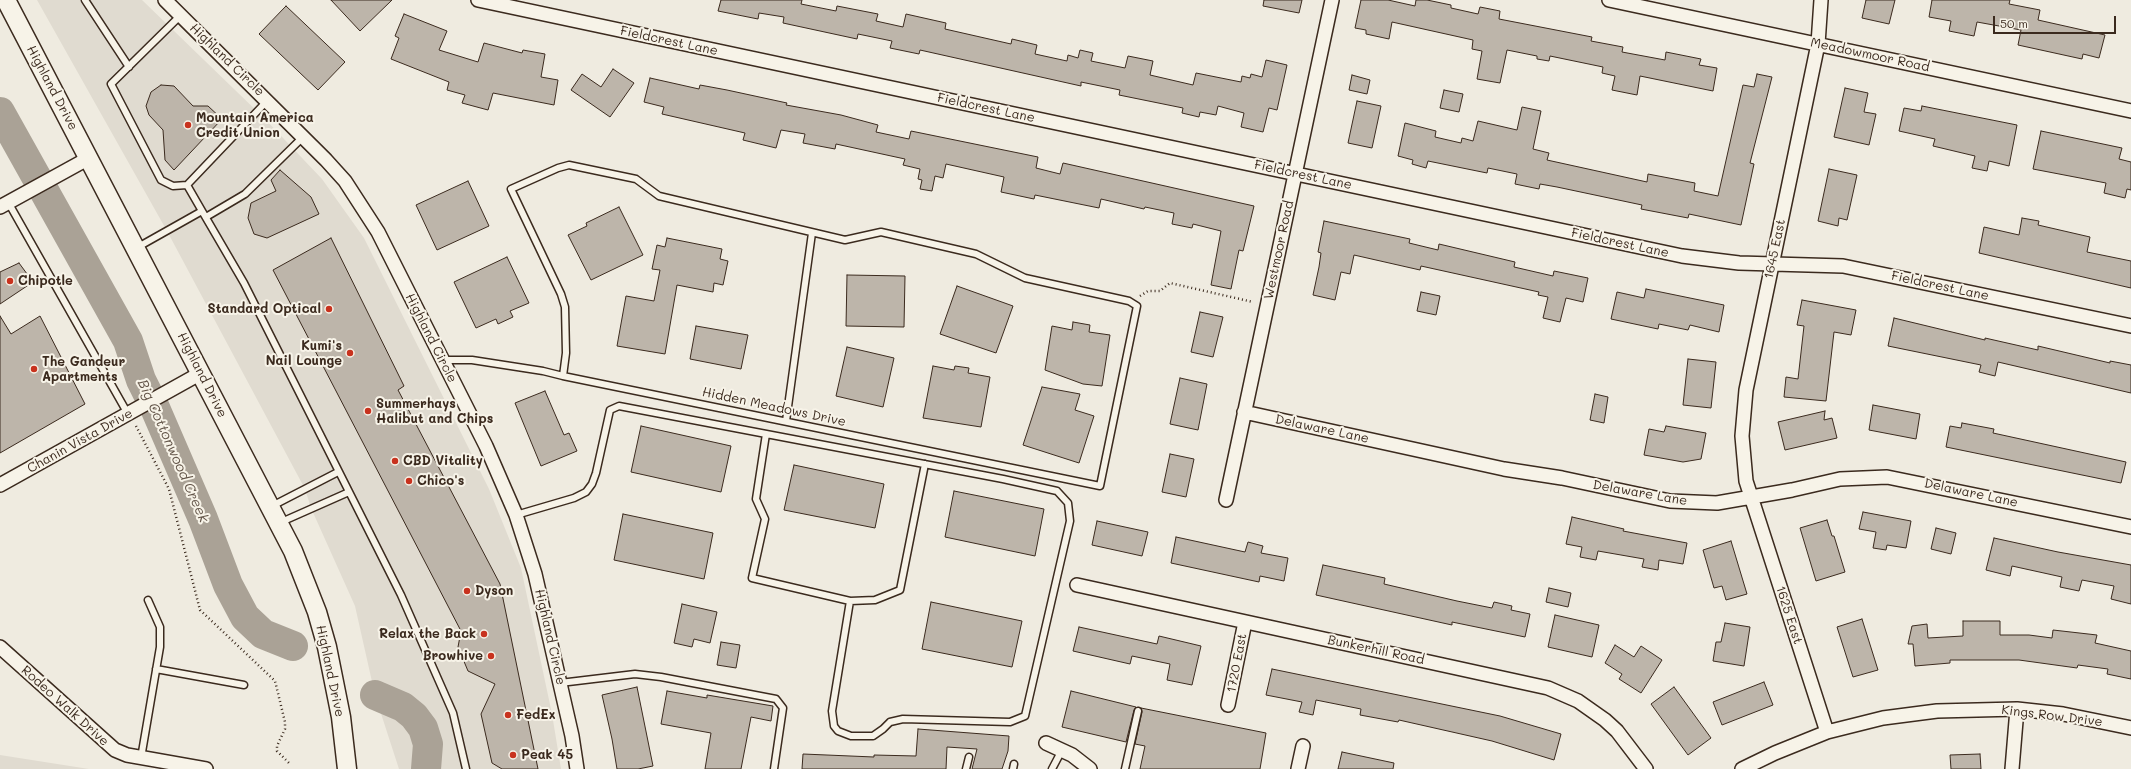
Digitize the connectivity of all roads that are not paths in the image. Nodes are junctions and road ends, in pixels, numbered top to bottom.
1 (6, 0) edge
2 (85, 0) edge
3 (165, 0) edge
4 (478, 0) edge
5 (1332, 0) edge
6 (1609, 0) edge
7 (1821, 0) edge
8 (180, 16) junction
9 (1818, 44) junction
10 (129, 67) junction
11 (268, 100) junction
12 (2131, 111) edge
13 (304, 136) junction
14 (89, 158) junction
15 (1295, 174) junction
16 (187, 185) junction
17 (4, 205) edge
18 (202, 211) junction
19 (206, 218) junction
20 (812, 233) junction
21 (136, 248) junction
22 (1772, 264) junction
23 (2131, 326) edge
24 (442, 360) junction
25 (201, 373) junction
26 (563, 376) junction
27 (1244, 412) junction
28 (128, 414) junction
29 (786, 421) junction
30 (766, 434) junction
31 (925, 464) junction
32 (338, 472) junction
33 (0, 485) edge
34 (349, 492) junction
35 (1752, 498) junction
36 (1226, 500) dead end
37 (271, 506) junction
38 (516, 514) junction
39 (280, 523) junction
40 (2131, 527) edge
41 (1077, 586) dead end
42 (148, 600) dead end
43 (850, 601) junction
44 (1245, 622) junction
45 (0, 647) edge
46 (156, 669) junction
47 (560, 683) junction
48 (244, 685) dead end
49 (1228, 705) dead end
50 (2017, 709) junction
51 (1138, 710) dead end
52 (2131, 728) edge
53 (1827, 732) junction
54 (1046, 743) dead end
55 (1302, 746) dead end
56 (1062, 750) junction
57 (969, 757) dead end
58 (140, 763) edge
59 (206, 769) edge
60 (346, 769) edge
61 (466, 769) edge
62 (577, 769) edge
63 (774, 769) edge
64 (966, 769) edge
65 (1052, 769) edge
66 (1090, 769) edge
67 (1125, 769) edge
68 (1298, 769) edge
69 (1646, 769) edge
70 (1742, 769) edge
71 (2012, 769) edge

1 - 14 main road, Highland Drive
2 - 10 lane
3 - 8 street, Highland Circle
4 - 15 street, Fieldcrest Lane
5 - 15 street, Westmoor Road
6 - 9 street, Meadowmoor Road
7 - 9 street, 1645 East
8 - 10 lane
8 - 11 street, Highland Circle
9 - 12 street, Meadowmoor Road
9 - 22 street, 1645 East
10 - 16 lane
11 - 13 street, Highland Circle
11 - 16 lane
13 - 19 lane
13 - 24 street, Highland Circle
14 - 17 street
14 - 21 main road, Highland Drive
15 - 22 street, Fieldcrest Lane
15 - 27 street, Westmoor Road
16 - 18 lane
17 - 28 lane
18 - 19 lane
18 - 21 lane
19 - 32 lane
20 - 26 lane
20 - 29 lane
20 - 29 lane, Hidden Meadows Drive
21 - 25 main road, Highland Drive
22 - 23 street, Fieldcrest Lane
22 - 35 street, 1645 East
24 - 26 lane, Hidden Meadows Drive
24 - 38 street, Highland Circle
25 - 28 street, Chanin Vista Drive
25 - 37 main road, Highland Drive
26 - 29 lane, Hidden Meadows Drive
27 - 35 street, Delaware Lane
27 - 36 street, Westmoor Road
28 - 33 street, Chanin Vista Drive
30 - 31 lane
30 - 38 lane
30 - 43 lane
31 - 43 lane
31 - 43 lane
32 - 34 lane
32 - 37 lane
34 - 39 lane
34 - 61 lane
35 - 40 street, Delaware Lane
35 - 53 street, 1625 East
37 - 39 main road, Highland Drive
38 - 47 street, Highland Circle
39 - 60 main road, Highland Drive
41 - 44 street, Bunkerhill Road
42 - 46 lane
44 - 49 street, 1720 East
44 - 69 street, Bunkerhill Road
45 - 58 street, Rodeo Walk Drive
46 - 48 lane
46 - 58 lane
47 - 62 street, Highland Circle
47 - 63 lane
50 - 52 street, Kings Row Drive
50 - 53 street, Kings Row Drive
50 - 71 street
51 - 67 lane
53 - 70 street, Kings Row Drive
54 - 56 street
55 - 68 street
56 - 65 lane
56 - 66 street
57 - 64 lane
58 - 59 street, Rodeo Walk Drive

